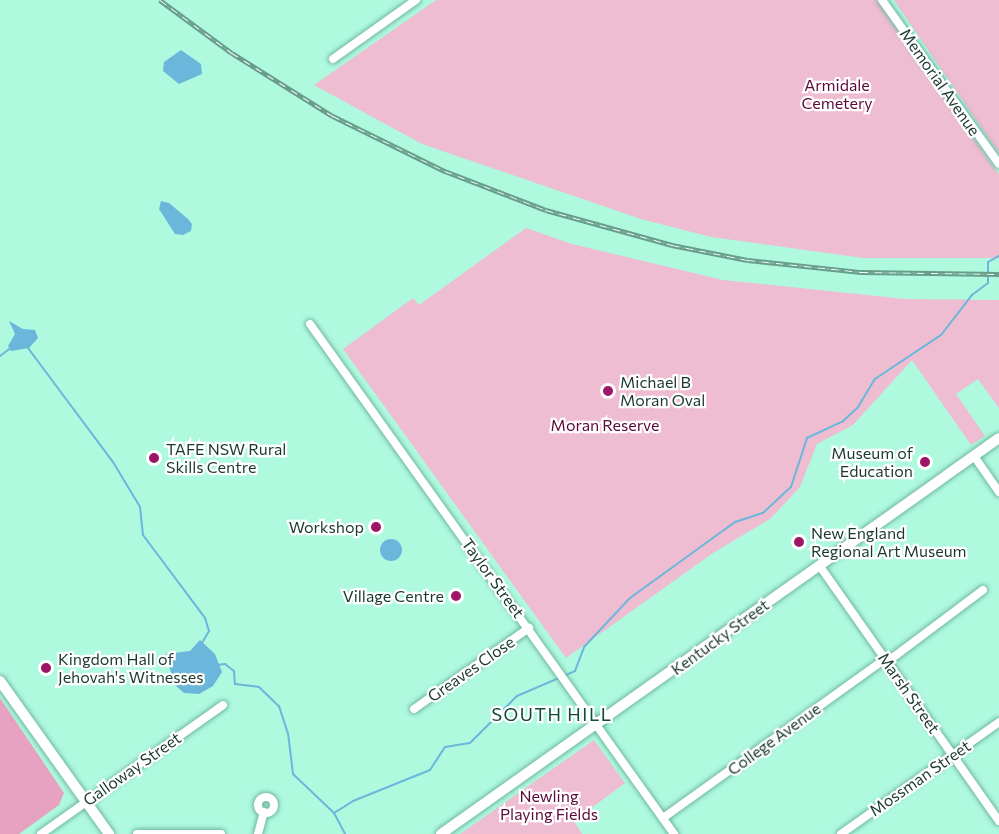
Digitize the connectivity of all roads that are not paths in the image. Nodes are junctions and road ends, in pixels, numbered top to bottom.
1 (416, 0) edge
2 (882, 0) edge
3 (405, 3) edge
4 (333, 59) dead end
5 (999, 164) edge
6 (310, 324) dead end
7 (999, 438) edge
8 (974, 456) junction
9 (999, 492) edge
10 (819, 565) junction
11 (983, 590) dead end
12 (529, 628) junction
13 (886, 660) junction
14 (0, 681) edge
15 (223, 705) dead end
16 (414, 709) dead end
17 (999, 722) edge
18 (596, 723) junction
19 (952, 755) junction
20 (86, 802) junction
21 (264, 812) dead end
22 (663, 818) junction
23 (999, 821) edge
24 (41, 834) edge
25 (109, 834) edge
26 (137, 834) edge
27 (222, 834) edge
28 (258, 834) edge
29 (441, 834) edge
30 (674, 834) edge
31 (841, 834) edge

1 - 3 street
2 - 5 street, Memorial Avenue
3 - 4 street
6 - 12 street, Taylor Street
7 - 8 street, Kentucky Street
8 - 9 street
8 - 10 street, Kentucky Street
10 - 13 street, Marsh Street
10 - 18 street, Kentucky Street
11 - 13 street, College Avenue
12 - 16 street, Greaves Close
12 - 18 street, Taylor Street
13 - 19 street, Marsh Street
13 - 22 street, College Avenue
14 - 20 street
15 - 20 street, Galloway Street
17 - 19 street, Mossman Street
18 - 22 street, Taylor Street
18 - 29 street, Kentucky Street
19 - 23 street, Marsh Street
19 - 31 street, Mossman Street
20 - 24 street, Galloway Street
20 - 25 street
21 - 28 street
22 - 30 street, Taylor Street
26 - 27 street

